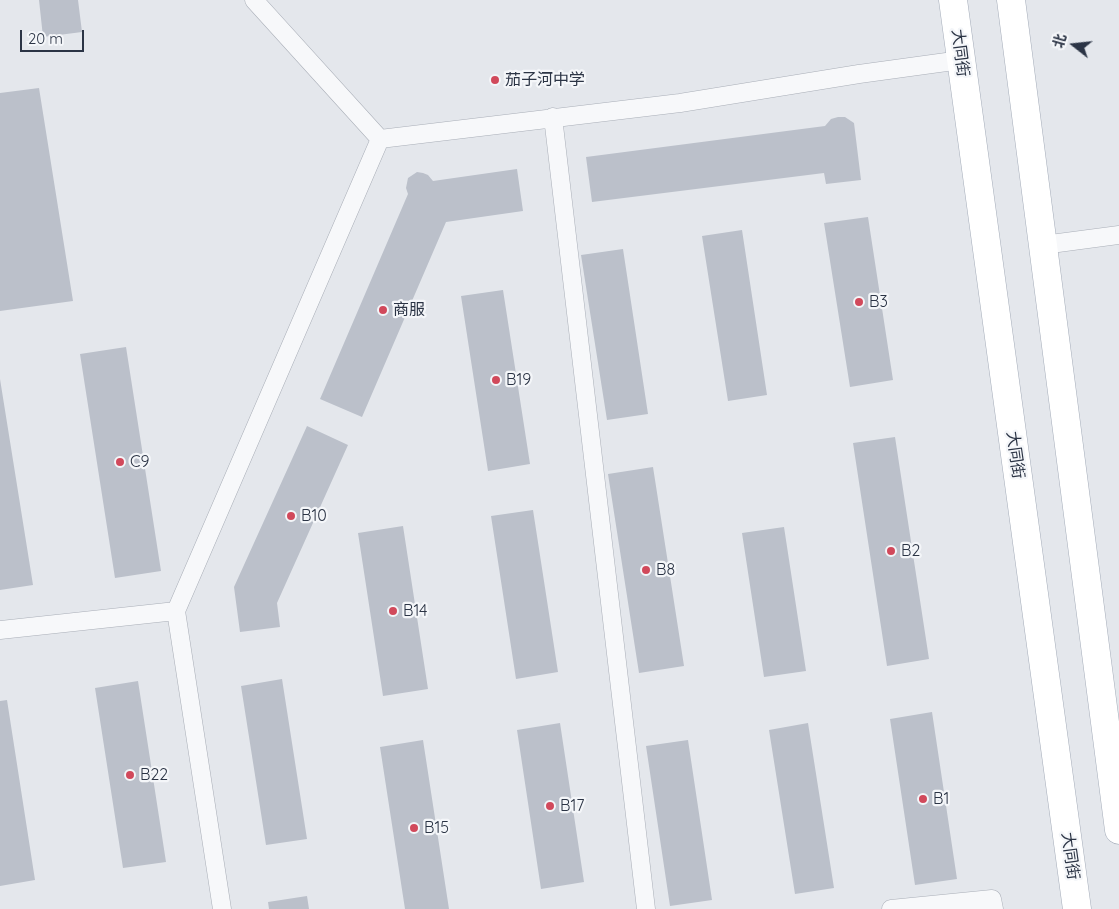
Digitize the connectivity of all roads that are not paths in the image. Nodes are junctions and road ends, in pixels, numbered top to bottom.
1 (254, 0) edge
2 (953, 0) edge
3 (1011, 0) edge
4 (960, 60) junction
5 (553, 118) junction
6 (380, 139) junction
7 (1119, 235) edge
8 (1043, 245) junction
9 (176, 611) junction
10 (0, 630) edge
11 (1119, 830) edge
12 (222, 909) edge
13 (646, 909) edge
14 (891, 909) edge
15 (994, 909) edge
16 (1077, 909) edge

1 - 6 street
2 - 4 main road, 大同街
3 - 8 main road
4 - 5 street
4 - 16 main road, 大同街
5 - 6 street
5 - 13 street
6 - 9 street
7 - 8 street
8 - 11 main road
9 - 10 street
9 - 12 street
14 - 15 street

